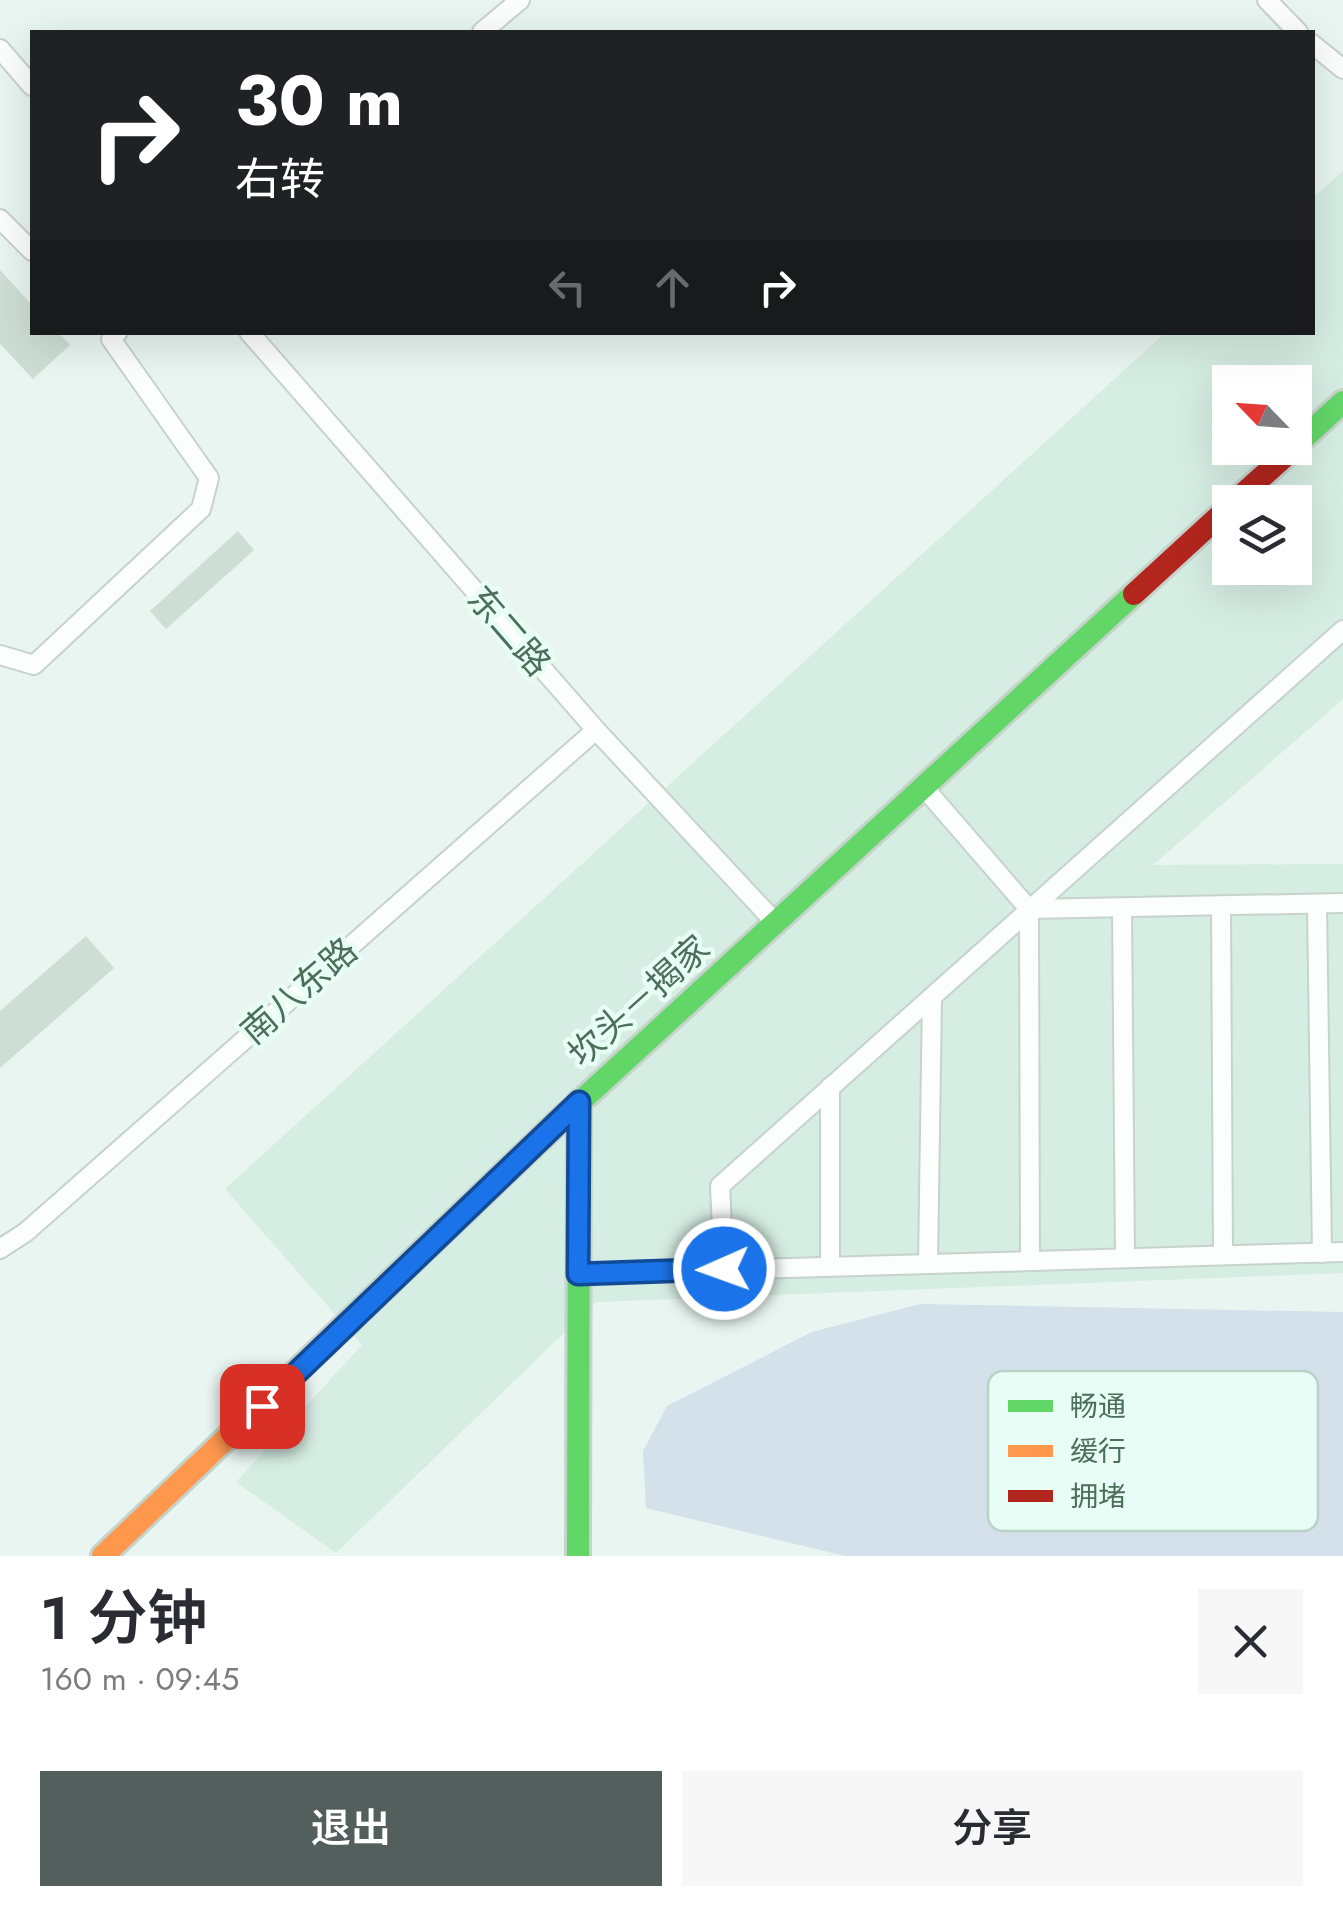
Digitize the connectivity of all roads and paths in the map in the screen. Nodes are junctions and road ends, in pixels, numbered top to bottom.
1 (520, 0) edge
2 (1267, 0) edge
3 (484, 30) edge
4 (1296, 30) edge
5 (1315, 46) edge
6 (0, 49) edge
7 (1343, 69) edge
8 (30, 84) edge
9 (0, 219) edge
10 (30, 249) edge
11 (111, 335) edge
12 (252, 335) edge
13 (1343, 402) edge
14 (1312, 430) edge
15 (1274, 465) edge
16 (1253, 485) edge
17 (1212, 522) edge
18 (1343, 630) edge
19 (0, 655) edge
20 (596, 730) junction
21 (924, 787) junction
22 (1343, 903) edge
23 (1317, 904) junction
24 (1221, 906) junction
25 (1030, 909) junction
26 (1122, 909) junction
27 (776, 923) junction
28 (932, 997) junction
29 (830, 1088) junction
30 (579, 1102) junction
31 (0, 1249) edge
32 (1343, 1252) edge
33 (1322, 1253) junction
34 (1222, 1254) junction
35 (1124, 1257) junction
36 (1030, 1260) junction
37 (928, 1263) junction
38 (830, 1266) junction
39 (724, 1269) junction
40 (578, 1274) junction
41 (103, 1556) edge
42 (578, 1556) edge

1 - 3 lane
2 - 4 lane
5 - 7 lane
6 - 8 lane
9 - 10 lane
11 - 19 lane
12 - 20 lane, 东二路
13 - 14 main road, 坎头－揭家
15 - 16 main road, 坎头－揭家
17 - 21 main road, 坎头－揭家
18 - 25 lane
20 - 27 lane, 东二路
20 - 31 lane, 南八东路
21 - 25 lane
21 - 27 main road, 坎头－揭家
22 - 23 lane
23 - 24 lane
23 - 33 lane
24 - 26 lane
24 - 34 lane
25 - 26 lane
25 - 28 lane
25 - 36 lane
26 - 35 lane
27 - 30 main road, 坎头－揭家
28 - 29 lane
28 - 37 lane
29 - 38 lane
29 - 39 lane
30 - 40 main road
30 - 41 main road, 坎头－揭家
32 - 33 lane
33 - 34 lane
34 - 35 lane
35 - 36 lane
36 - 37 lane
37 - 38 lane
38 - 39 lane
39 - 40 lane
40 - 42 main road

